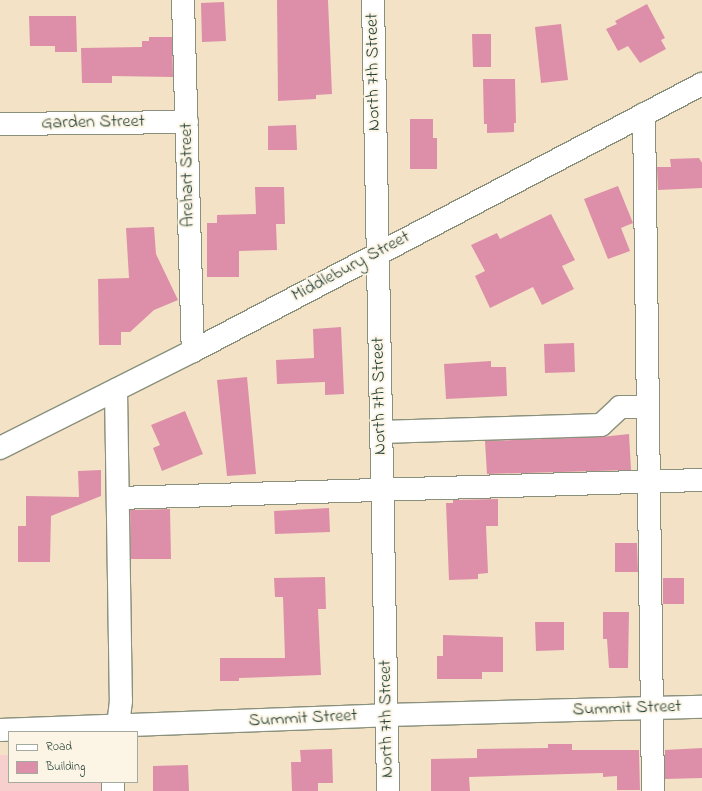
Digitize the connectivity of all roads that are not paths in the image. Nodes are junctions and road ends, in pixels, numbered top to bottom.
1 (183, 0) edge
2 (373, 0) edge
3 (702, 84) edge
4 (644, 114) junction
5 (187, 122) junction
6 (0, 124) edge
7 (377, 254) junction
8 (192, 351) junction
9 (116, 390) junction
10 (648, 407) junction
11 (381, 432) junction
12 (0, 448) edge
13 (702, 480) edge
14 (648, 481) junction
15 (382, 488) junction
16 (118, 498) junction
17 (702, 707) edge
18 (651, 709) junction
19 (387, 715) junction
20 (0, 730) edge
21 (117, 730) edge
22 (388, 791) edge
23 (653, 791) edge

1 - 5 street, Arehart Street
2 - 7 street, North 7th Street
3 - 4 street, Middlebury Street
4 - 7 street, Middlebury Street
4 - 10 street
5 - 6 street, Garden Street
5 - 8 street, Arehart Street
7 - 8 street, Middlebury Street
7 - 11 street, North 7th Street
8 - 9 street, Middlebury Street
9 - 12 street, Middlebury Street
9 - 16 street
10 - 11 street
10 - 14 street
11 - 15 street, North 7th Street
13 - 14 street
14 - 15 street
14 - 18 street
15 - 16 street
15 - 19 street, North 7th Street
16 - 21 street
17 - 18 street, Summit Street
18 - 19 street, Summit Street
18 - 23 street
19 - 21 street, Summit Street
19 - 22 street, North 7th Street
20 - 21 street, Summit Street

